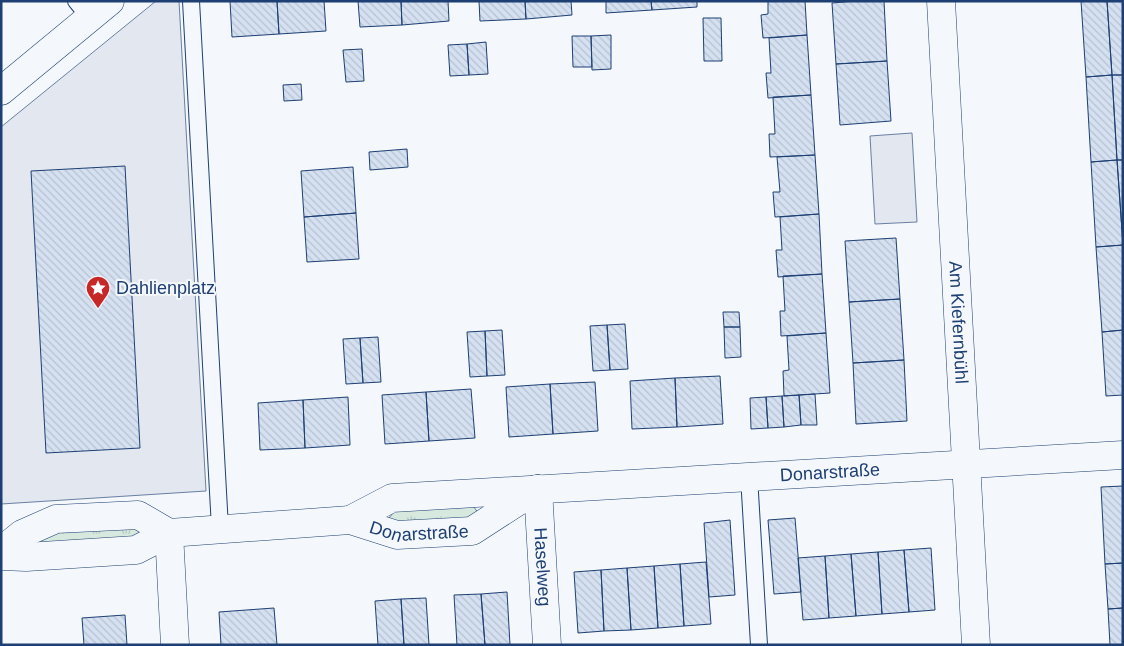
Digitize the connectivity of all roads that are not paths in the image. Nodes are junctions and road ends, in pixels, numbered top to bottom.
1 (191, 1) edge
2 (941, 1) edge
3 (92, 7) edge
4 (1, 91) edge
5 (1123, 455) edge
6 (966, 464) junction
7 (749, 476) junction
8 (538, 489) junction
9 (350, 520) junction
10 (220, 528) junction
11 (169, 533) junction
12 (1, 551) edge
13 (1, 556) edge
14 (175, 645) edge
15 (547, 645) edge
16 (759, 645) edge
17 (976, 645) edge

1 - 10 lane
2 - 6 street, Am Kiefernbühl
3 - 4 street
5 - 6 street, Donarstraße
6 - 7 street, Donarstraße
6 - 17 street, Am Kiefernbühl
7 - 8 street, Donarstraße
7 - 16 lane
8 - 9 street, Donarstraße
8 - 9 street, Donarstraße
8 - 15 street, Haselweg
9 - 10 street, Donarstraße
10 - 11 street, Donarstraße
11 - 12 street
11 - 13 street, Donarstraße
11 - 14 street

